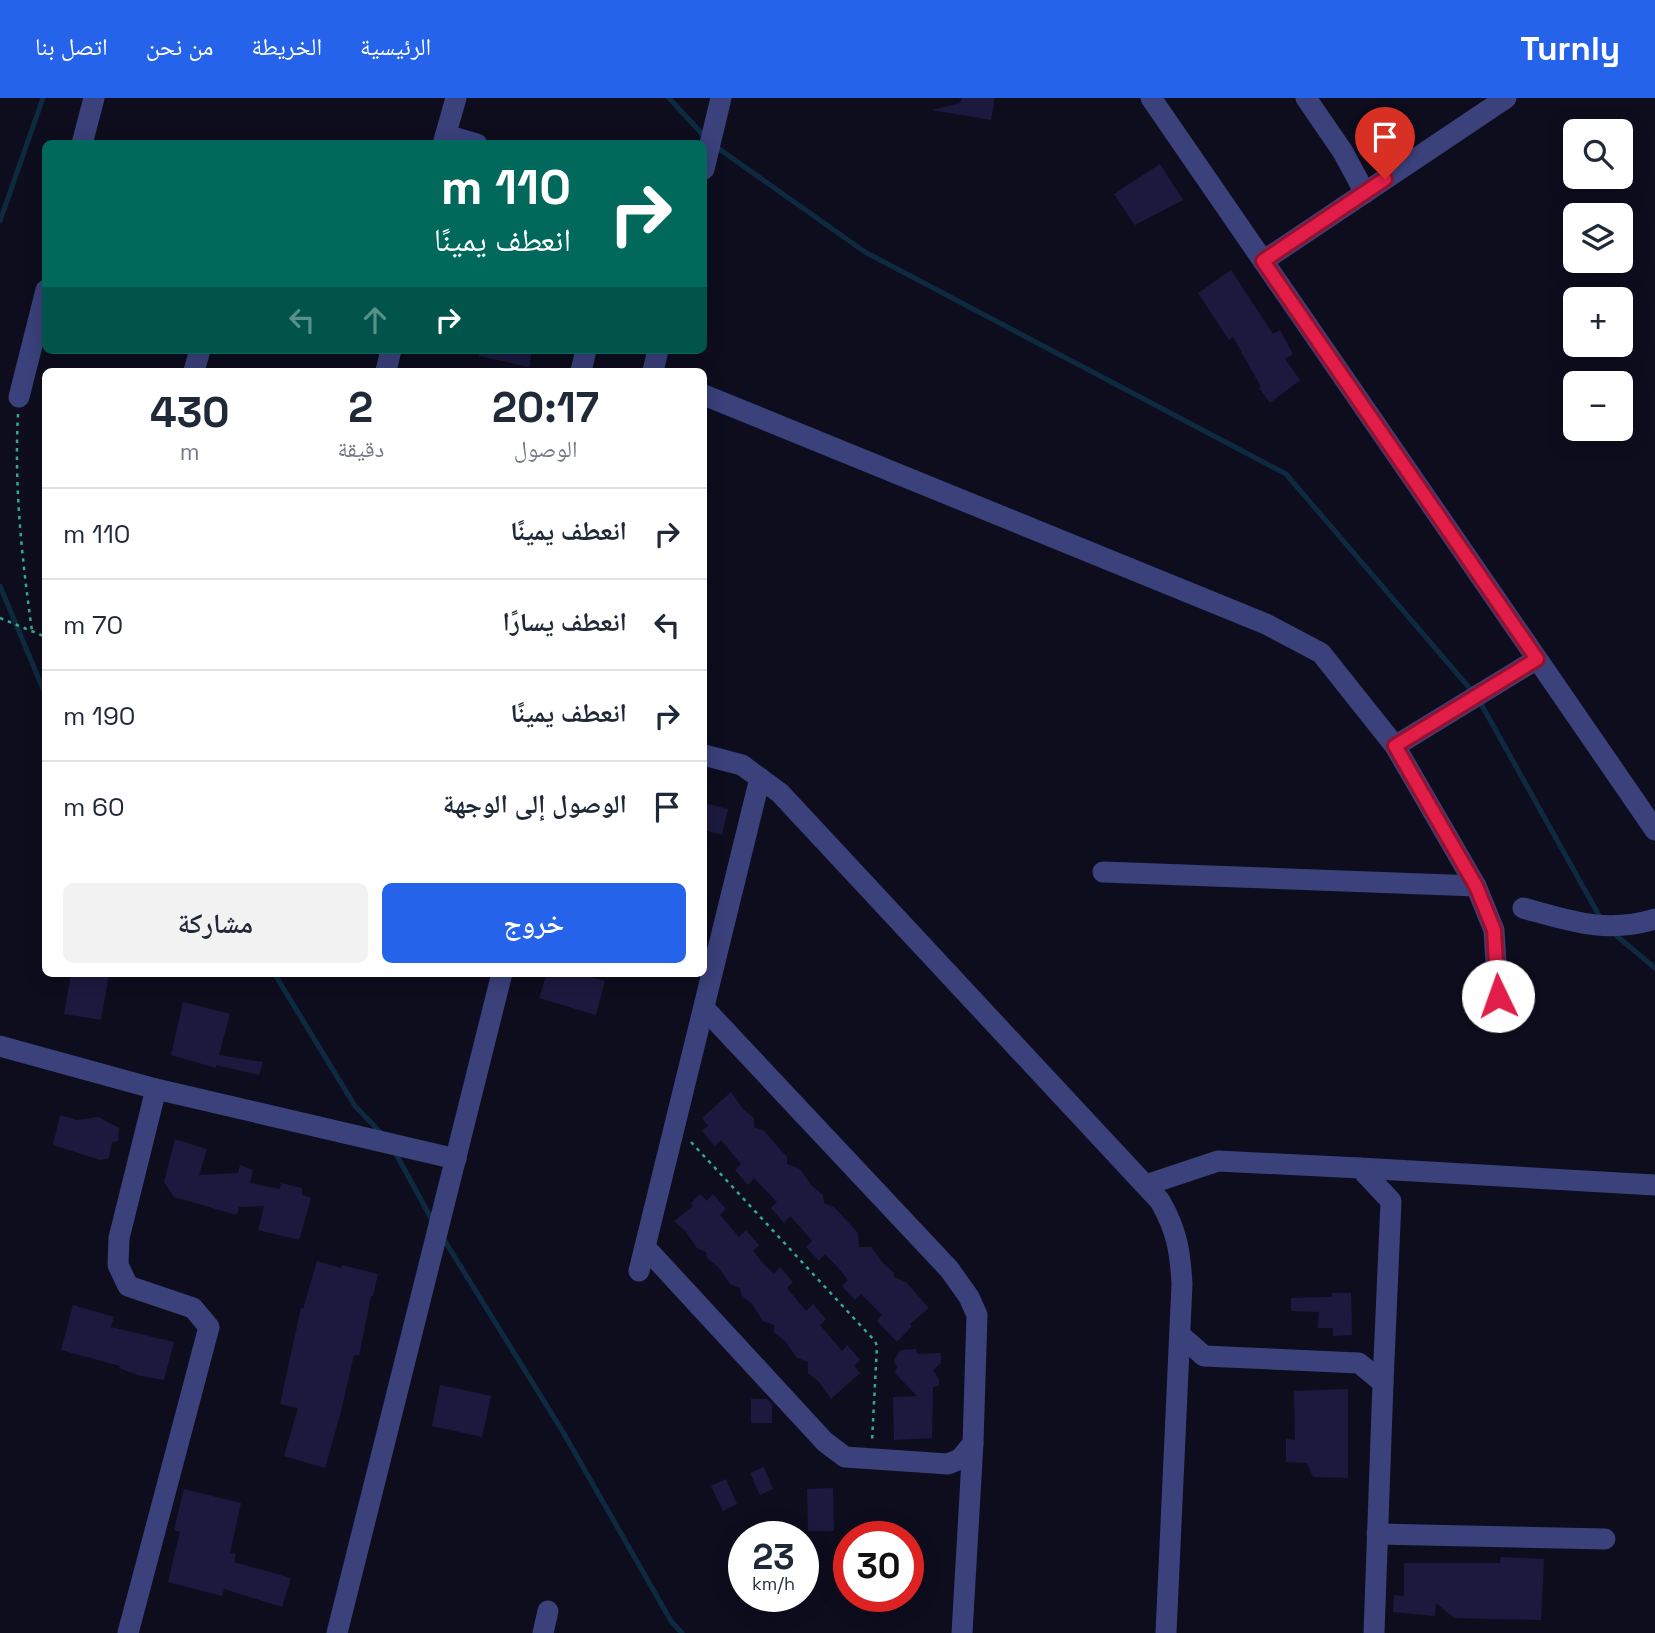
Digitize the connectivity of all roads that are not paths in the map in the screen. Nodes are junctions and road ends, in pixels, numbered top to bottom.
1 (94, 98) edge
2 (456, 98) edge
3 (721, 98) edge
4 (1151, 98) edge
5 (1306, 98) edge
6 (1506, 98) edge
7 (444, 139) edge
8 (83, 140) edge
9 (707, 156) edge
10 (1365, 193) junction
11 (1263, 261) junction
12 (42, 306) edge
13 (707, 396) edge
14 (19, 397) road end
15 (1537, 659) junction
16 (1395, 746) junction
17 (707, 756) edge
18 (760, 778) junction
19 (1655, 830) edge
20 (1103, 872) dead end
21 (1476, 886) junction
22 (1523, 908) dead end
23 (1655, 919) edge
24 (501, 977) edge
25 (1498, 996) dead end
26 (704, 1008) junction
27 (0, 1046) edge
28 (156, 1089) junction
29 (456, 1159) junction
30 (1360, 1168) junction
31 (1405, 1170) junction
32 (1146, 1185) junction
33 (1655, 1185) edge
34 (1391, 1201) junction
35 (645, 1247) junction
36 (639, 1270) dead end
37 (1180, 1335) junction
38 (1384, 1352) junction
39 (1359, 1363) junction
40 (1383, 1383) junction
41 (973, 1443) junction
42 (1377, 1534) junction
43 (1605, 1539) dead end
44 (548, 1611) dead end
45 (128, 1633) edge
46 (337, 1633) edge
47 (543, 1633) edge
48 (962, 1633) edge
49 (1166, 1633) edge
50 (1374, 1633) edge

1 - 8 street
2 - 7 street
3 - 9 street
4 - 11 street
5 - 10 street
6 - 10 street
10 - 11 street
11 - 15 street
12 - 14 street
13 - 16 street
15 - 16 street
15 - 19 street
16 - 21 street
17 - 18 street
18 - 26 street
18 - 32 street
20 - 21 street
21 - 25 street
22 - 23 street
24 - 29 street
26 - 35 street
26 - 41 street
27 - 28 street
28 - 29 street
28 - 45 street
29 - 46 street
30 - 31 street
30 - 32 street
30 - 34 street
31 - 33 street
31 - 34 street
32 - 37 street
34 - 38 street
35 - 36 street
35 - 41 street
37 - 39 street
37 - 49 street
38 - 39 street
38 - 40 street
39 - 40 street
40 - 42 street
41 - 48 street
42 - 43 street
42 - 50 street
44 - 47 street

